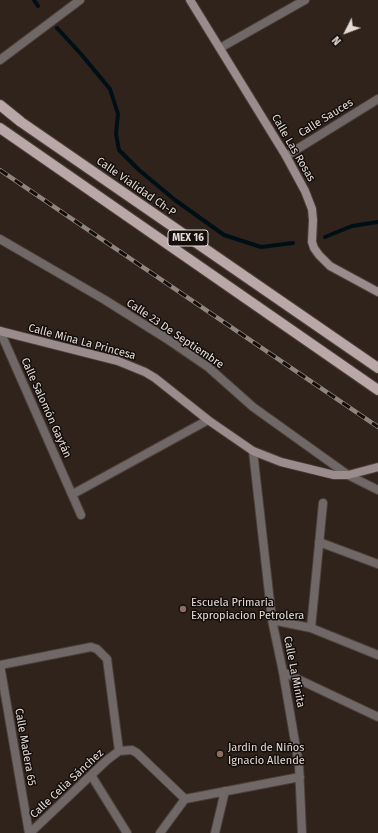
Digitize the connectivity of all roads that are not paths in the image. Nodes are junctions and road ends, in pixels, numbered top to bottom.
1 (80, 0) edge
2 (190, 0) edge
3 (305, 0) edge
4 (220, 48) junction
5 (0, 60) edge
6 (378, 99) edge
7 (0, 105) edge
8 (0, 128) edge
9 (286, 156) junction
10 (0, 239) edge
11 (378, 292) edge
12 (0, 331) edge
13 (378, 368) edge
14 (378, 390) edge
15 (208, 420) junction
16 (253, 451) junction
17 (378, 467) edge
18 (348, 475) junction
19 (378, 490) edge
20 (73, 494) junction
21 (323, 503) dead end
22 (81, 515) dead end
23 (319, 542) junction
24 (378, 564) edge
25 (272, 620) junction
26 (311, 628) junction
27 (378, 655) edge
28 (0, 665) edge
29 (283, 672) junction
30 (378, 717) edge
31 (119, 751) junction
32 (91, 775) junction
33 (300, 777) junction
34 (225, 791) junction
35 (185, 799) junction
36 (30, 833) edge
37 (127, 833) edge
38 (160, 833) edge
39 (214, 833) edge
40 (302, 833) edge

1 - 5 street
2 - 4 street, Calle Las Rosas
3 - 4 street
4 - 9 street, Calle Las Rosas
6 - 9 street, Calle Sauces
7 - 13 main road, Calle Vialidad Ch-P / MEX 16
8 - 14 main road, MEX 16
9 - 11 street, Calle Las Rosas
10 - 18 street, Calle 23 De Septiembre
12 - 15 street, Calle Mina La Princesa
12 - 20 street, Calle Salomón Gaytán
15 - 16 street, Calle Mina La Princesa
15 - 20 street
16 - 18 street, Calle Mina La Princesa
16 - 25 street, Calle La Minita
17 - 18 street, Calle Mina La Princesa
18 - 19 street, Calle 23 De Septiembre
20 - 22 street, Calle Salomón Gaytán
21 - 23 street
23 - 24 street
23 - 26 street
25 - 26 street
25 - 29 street, Calle La Minita
26 - 27 street
28 - 31 street
28 - 36 street, Calle Madera 65
29 - 30 street
29 - 33 street, Calle La Minita
31 - 32 street, Calle Celia Sánchez
31 - 35 street
32 - 36 street, Calle Celia Sánchez
32 - 37 street
33 - 34 street
33 - 40 street, Calle La Minita
34 - 35 street
34 - 39 street
35 - 38 street

